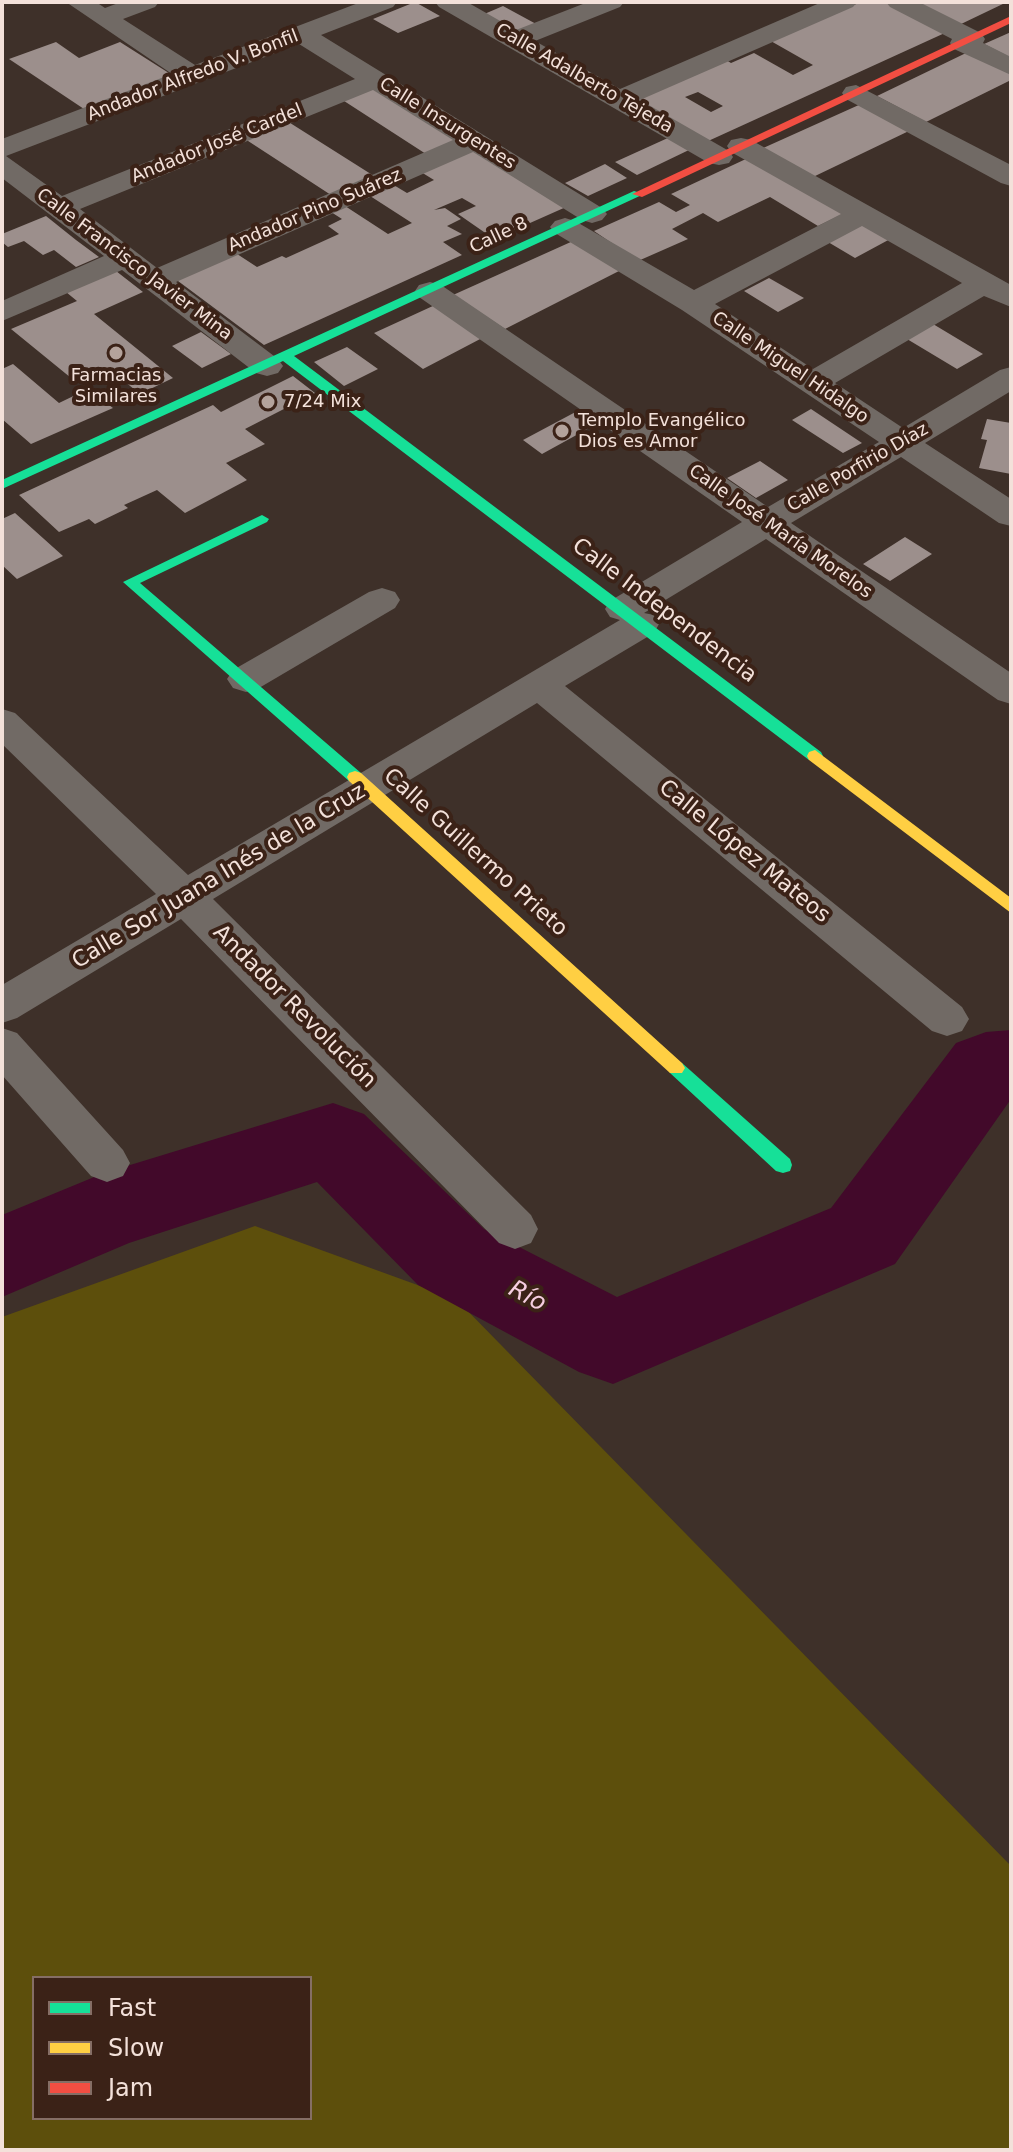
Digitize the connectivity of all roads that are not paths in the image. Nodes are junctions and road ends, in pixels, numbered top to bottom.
1 (79, 2) edge
2 (146, 2) edge
3 (384, 2) edge
4 (448, 2) edge
5 (611, 2) edge
6 (844, 2) edge
7 (899, 2) edge
8 (103, 17) junction
9 (1011, 19) edge
10 (301, 34) junction
11 (516, 39) junction
12 (968, 41) junction
13 (1011, 67) edge
14 (193, 76) junction
15 (375, 80) junction
16 (856, 93) junction
17 (620, 99) junction
18 (475, 141) junction
19 (2, 149) edge
20 (730, 152) junction
21 (2, 164) edge
22 (1011, 177) edge
23 (16, 192) edge
24 (58, 208) junction
25 (864, 214) junction
26 (579, 220) junction
27 (125, 258) junction
28 (155, 280) junction
29 (430, 291) junction
30 (998, 291) edge
31 (693, 303) junction
32 (2, 312) edge
33 (276, 362) junction
34 (1011, 377) edge
35 (813, 382) junction
36 (902, 443) junction
37 (2, 485) edge
38 (1011, 515) edge
39 (262, 519) dead end
40 (766, 522) junction
41 (382, 600) dead end
42 (632, 616) junction
43 (246, 679) junction
44 (540, 686) junction
45 (1011, 691) edge
46 (2, 722) edge
47 (368, 788) junction
48 (184, 896) junction
49 (1011, 907) edge
50 (2, 1006) edge
51 (947, 1019) dead end
52 (2, 1045) edge
53 (107, 1163) dead end
54 (783, 1165) dead end
55 (515, 1229) dead end

1 - 8 street
2 - 8 street
3 - 10 street, Andador Alfredo V. Bonfil
4 - 11 street, Calle Adalberto Tejeda
5 - 11 street
6 - 17 street
7 - 12 street
8 - 14 street
9 - 12 street, Calle 8
10 - 14 street, Andador Alfredo V. Bonfil
10 - 15 street, Calle Insurgentes
11 - 17 street, Calle Adalberto Tejeda
12 - 13 street
12 - 16 street, Calle 8
14 - 19 street, Andador Alfredo V. Bonfil
15 - 18 street, Calle Insurgentes
15 - 24 street, Andador José Cardel
16 - 20 street, Calle 8
16 - 22 street
17 - 20 street, Calle Adalberto Tejeda
18 - 26 street, Calle Insurgentes
18 - 28 street, Andador Pino Suárez
20 - 25 street, Calle Adalberto Tejeda
20 - 26 street, Calle 8
21 - 23 street, Calle Francisco Javier Mina
23 - 24 street, Calle Francisco Javier Mina
24 - 27 street, Calle Francisco Javier Mina
25 - 30 street, Calle Adalberto Tejeda
25 - 31 street
26 - 29 street, Calle 8
26 - 31 street, Calle Miguel Hidalgo
27 - 28 street, Calle Francisco Javier Mina
27 - 32 street
28 - 33 street, Calle Francisco Javier Mina
29 - 33 street, Calle 8
29 - 40 street, Calle José María Morelos
30 - 35 street
31 - 35 street, Calle Miguel Hidalgo
33 - 37 street, Calle 8
33 - 42 street, Calle Independencia
34 - 36 street, Calle Porfirio Díaz
35 - 36 street, Calle Miguel Hidalgo
36 - 38 street, Calle Miguel Hidalgo
36 - 40 street, Calle Porfirio Díaz
39 - 43 street, Calle Guillermo Prieto
40 - 42 street, Calle Porfirio Díaz
40 - 45 street, Calle José María Morelos
41 - 43 street
42 - 44 street, Calle Sor Juana Inés de la Cruz
42 - 49 street, Calle Independencia
43 - 47 street, Calle Guillermo Prieto
44 - 47 street, Calle Sor Juana Inés de la Cruz
44 - 51 street, Calle López Mateos
46 - 48 street, Andador Revolución
47 - 48 street, Calle Sor Juana Inés de la Cruz
47 - 54 street, Calle Guillermo Prieto
48 - 50 street, Calle Sor Juana Inés de la Cruz
48 - 55 street, Andador Revolución
52 - 53 street

